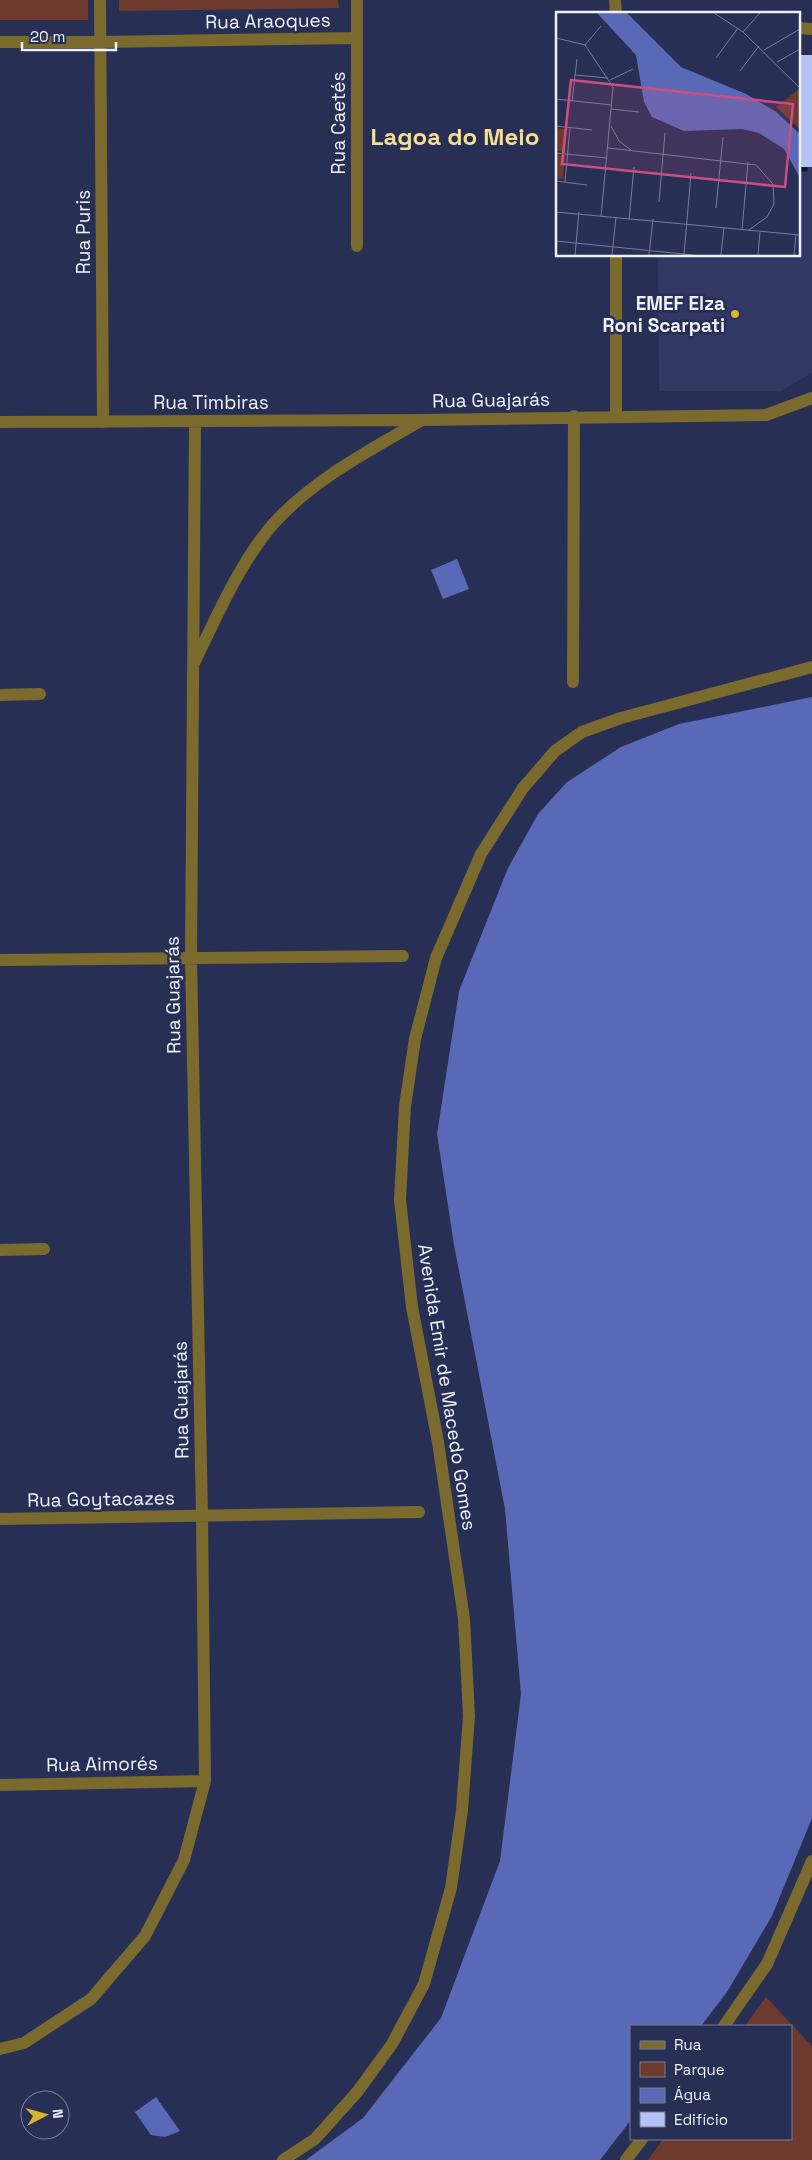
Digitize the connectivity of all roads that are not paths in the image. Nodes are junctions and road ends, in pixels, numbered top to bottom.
1 (100, 0) edge
2 (357, 0) edge
3 (357, 38) junction
4 (0, 42) edge
5 (100, 42) junction
6 (357, 246) dead end
7 (616, 256) edge
8 (812, 398) edge
9 (574, 416) junction
10 (616, 416) junction
11 (422, 420) junction
12 (195, 421) junction
13 (0, 422) edge
14 (103, 422) junction
15 (193, 664) junction
16 (812, 667) edge
17 (573, 682) dead end
18 (40, 694) dead end
19 (0, 695) edge
20 (403, 956) dead end
21 (191, 958) junction
22 (0, 960) edge
23 (44, 1249) dead end
24 (0, 1250) edge
25 (419, 1512) dead end
26 (202, 1516) junction
27 (0, 1519) edge
28 (205, 1781) junction
29 (0, 1785) edge
30 (812, 1861) edge
31 (725, 2025) edge
32 (0, 2049) edge
33 (641, 2140) edge
34 (283, 2160) edge
35 (626, 2160) edge

1 - 5 street, Rua Puris
2 - 3 street, Rua Caetés
3 - 5 street, Rua Araoques
3 - 6 street, Rua Caetés
4 - 5 street, Rua Araoques
5 - 14 street, Rua Puris
7 - 10 street
8 - 10 street, Rua Guajarás
9 - 10 street, Rua Guajarás
9 - 11 street, Rua Guajarás
9 - 17 street
11 - 12 street, Rua Timbiras
11 - 15 street, Rua Guajarás
12 - 14 street, Rua Timbiras
12 - 15 street, Rua Guajarás
13 - 14 street, Rua Timbiras
15 - 21 street, Rua Guajarás
16 - 34 street, Avenida Emir de Macedo Gomes
18 - 19 street
20 - 21 street
21 - 22 street
21 - 26 street, Rua Guajarás
23 - 24 street
25 - 26 street, Rua Goytacazes
26 - 27 street, Rua Goytacazes
26 - 28 street, Rua Guajarás
28 - 29 street, Rua Aimorés
28 - 32 street, Rua Guajarás
30 - 31 street
33 - 35 street

